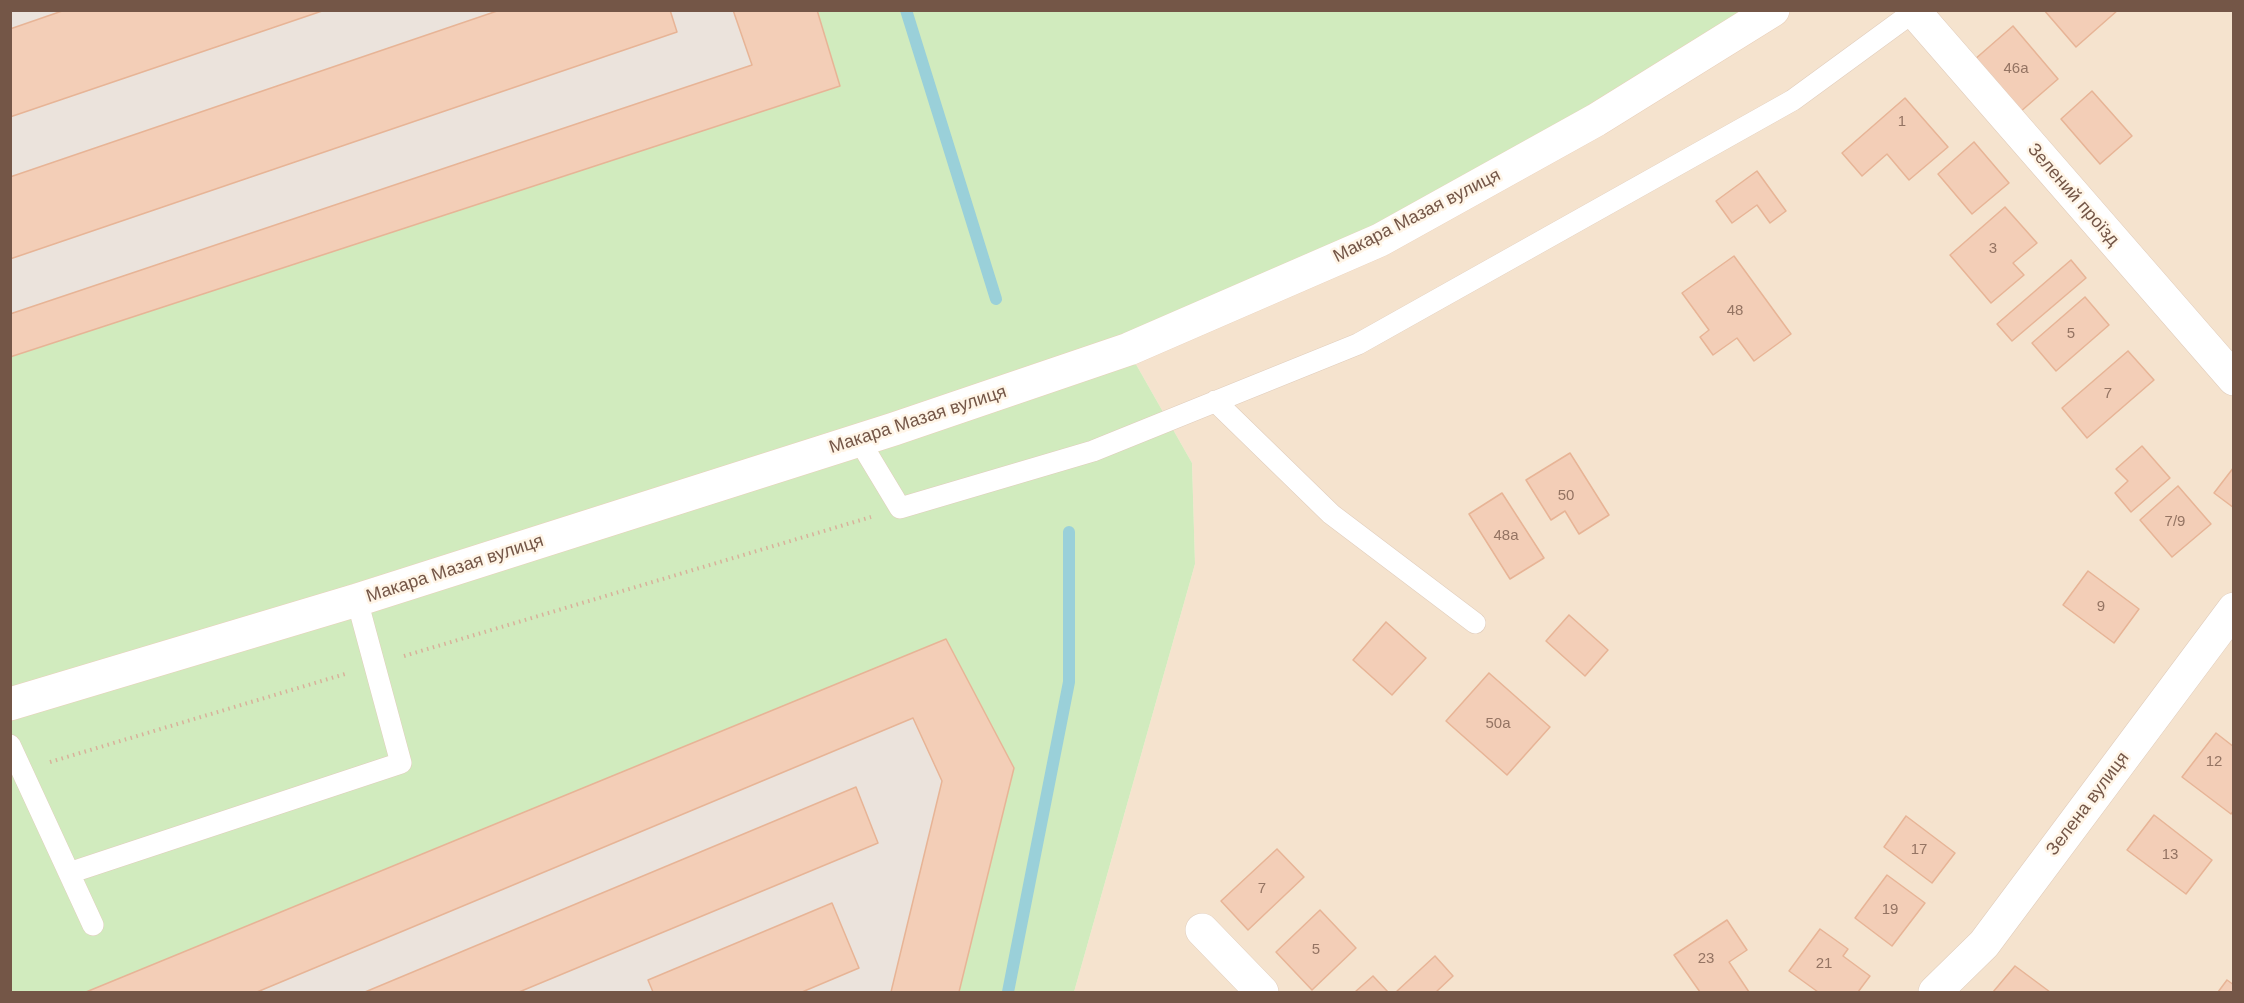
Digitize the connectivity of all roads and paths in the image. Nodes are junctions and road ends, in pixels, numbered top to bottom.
1 (1773, 10) edge
2 (1914, 11) edge
3 (2234, 379) edge
4 (1215, 401) junction
5 (859, 440) junction
6 (900, 508) junction
7 (357, 600) junction
8 (2234, 609) edge
9 (1475, 623) dead end
10 (375, 665) junction
11 (10, 704) edge
12 (10, 746) edge
13 (22, 771) junction
14 (69, 873) junction
15 (93, 925) dead end
16 (1202, 930) dead end
17 (1262, 993) edge
18 (1935, 993) edge

1 - 5 main road, Макара Мазая вулиця
2 - 3 main road, Зелений проїзд
2 - 4 lane
4 - 6 lane
4 - 9 lane
5 - 6 lane
5 - 7 main road, Макара Мазая вулиця
6 - 10 path
7 - 10 lane
7 - 11 main road, Макара Мазая вулиця
8 - 18 main road, Зелена вулиця
10 - 13 path
10 - 14 lane
12 - 13 lane
13 - 14 lane
14 - 15 lane
16 - 17 main road

